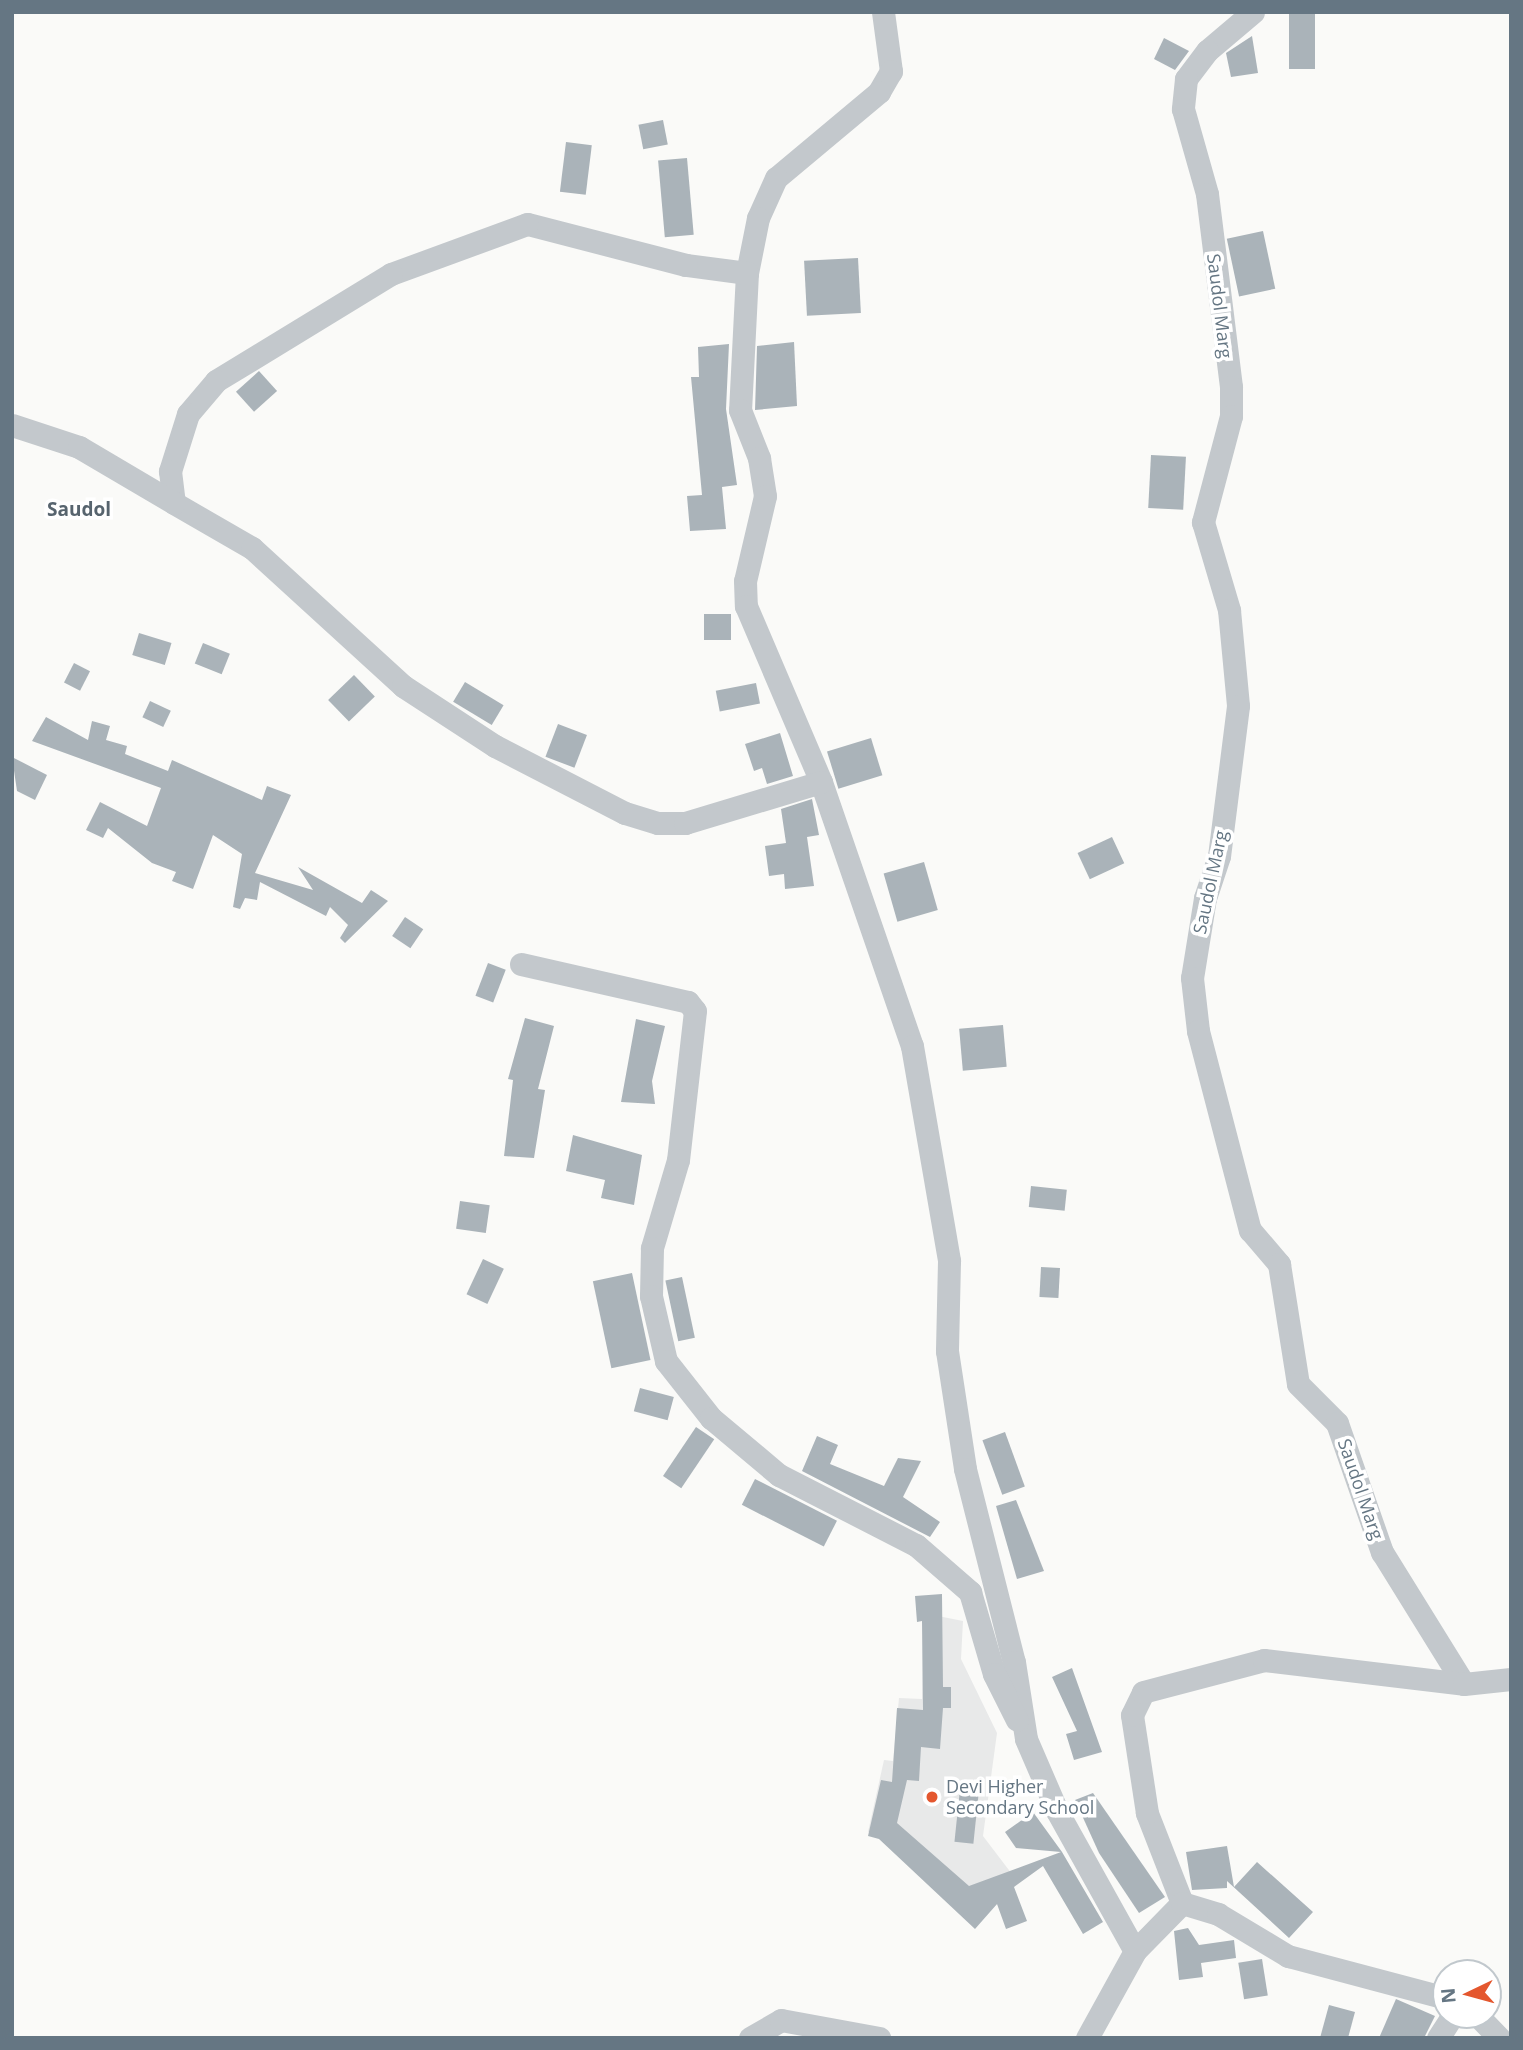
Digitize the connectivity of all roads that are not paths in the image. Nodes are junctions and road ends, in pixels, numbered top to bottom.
1 (883, 12) edge
2 (1254, 12) edge
3 (747, 273) junction
4 (12, 425) edge
5 (174, 503) junction
6 (821, 782) junction
7 (521, 964) dead end
8 (1511, 1679) edge
9 (1464, 1684) junction
10 (1026, 1739) junction
11 (1182, 1903) junction
12 (1135, 1951) junction
13 (1432, 1994) edge
14 (750, 2038) edge
15 (879, 2038) edge
16 (1087, 2038) edge

1 - 3 street
2 - 9 street, Saudol Marg
3 - 5 street
3 - 6 street
4 - 5 street
5 - 6 street
6 - 10 street
7 - 10 street
8 - 9 street
9 - 11 street
10 - 12 street
11 - 12 street
11 - 13 street
12 - 16 street
14 - 15 street

